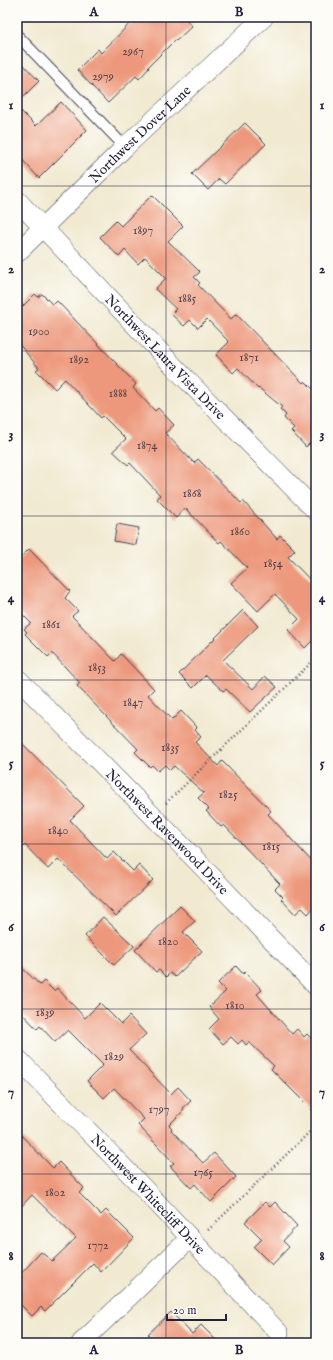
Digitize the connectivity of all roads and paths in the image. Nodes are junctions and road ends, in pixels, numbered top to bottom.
1 (264, 17) edge
2 (17, 35) edge
3 (125, 147) junction
4 (17, 200) edge
5 (44, 228) junction
6 (17, 253) edge
7 (316, 511) edge
8 (316, 658) edge
9 (17, 678) edge
10 (152, 816) junction
11 (316, 986) edge
12 (17, 1058) edge
13 (316, 1126) edge
14 (193, 1240) junction
15 (279, 1332) dead end
16 (81, 1343) edge

1 - 3 street, Northwest Dover Lane
2 - 3 lane
3 - 5 street, Northwest Dover Lane
4 - 5 street, Northwest Laura Vista Drive
5 - 6 street, Northwest Dover Lane
5 - 7 street, Northwest Laura Vista Drive
8 - 10 path
9 - 10 street, Northwest Ravenwood Drive
10 - 11 street, Northwest Ravenwood Drive
12 - 14 street, Northwest Whitecliff Drive
13 - 14 path
14 - 15 street, Northwest Whitecliff Drive
14 - 16 street

